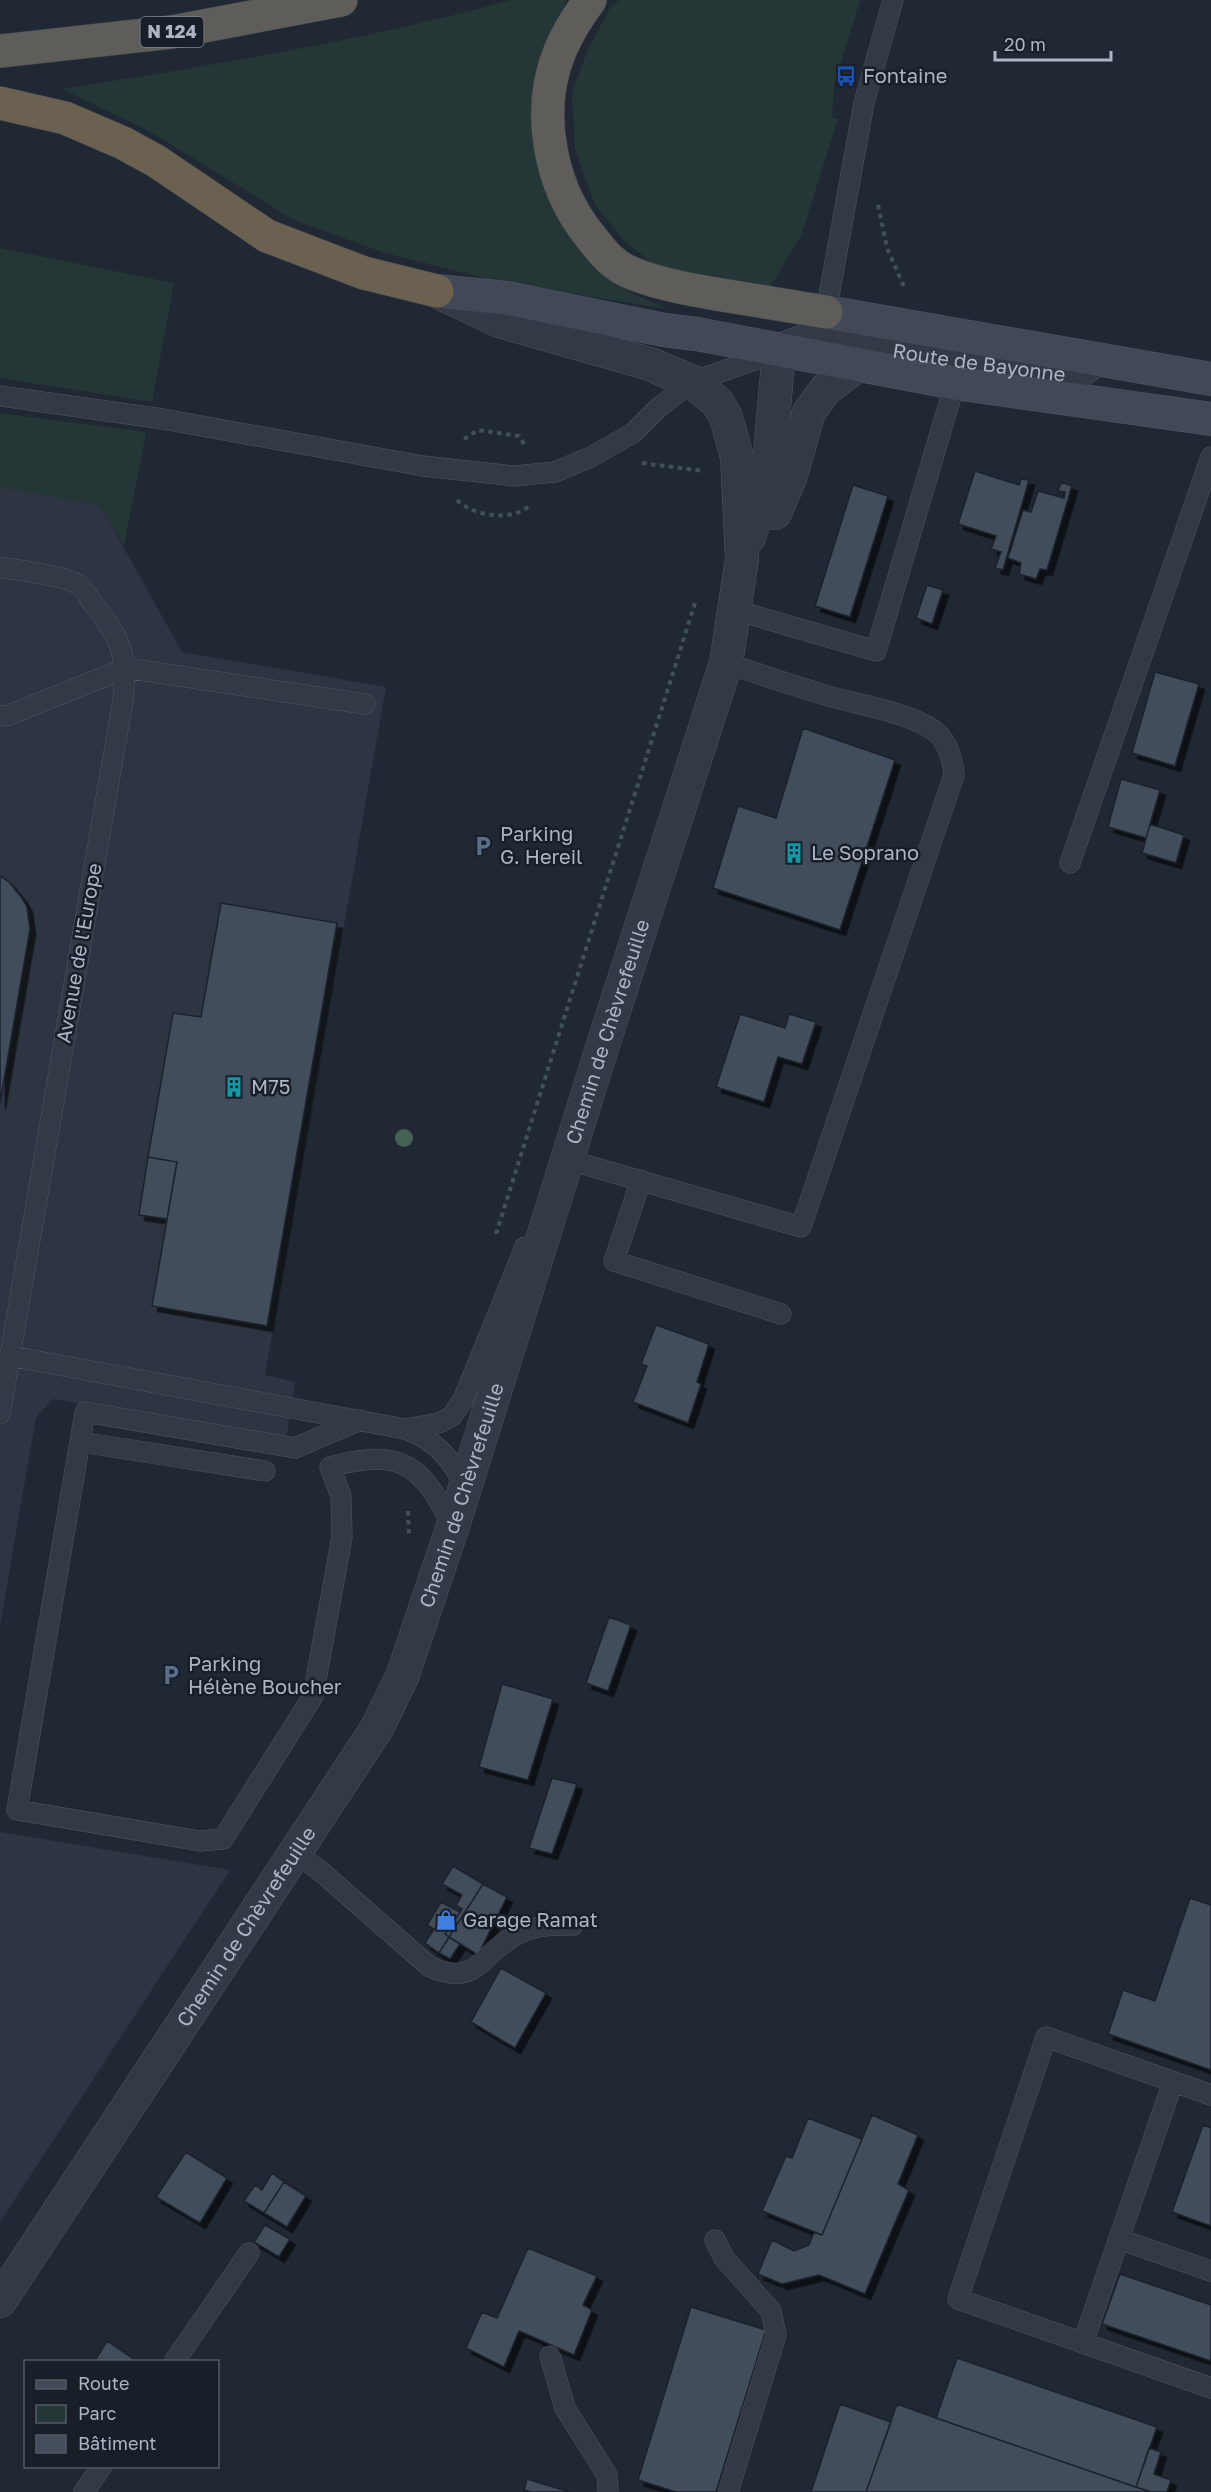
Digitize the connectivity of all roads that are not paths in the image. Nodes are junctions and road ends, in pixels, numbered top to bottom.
1 (341, 0) edge
2 (590, 0) edge
3 (894, 0) edge
4 (0, 51) edge
5 (0, 103) edge
6 (437, 291) junction
7 (826, 312) junction
8 (779, 351) junction
9 (849, 353) junction
10 (1096, 359) junction
11 (1211, 379) edge
12 (692, 382) junction
13 (955, 383) junction
14 (0, 396) edge
15 (1211, 419) edge
16 (1211, 457) edge
17 (742, 559) junction
18 (0, 567) edge
19 (736, 607) junction
20 (726, 663) junction
21 (126, 668) junction
22 (365, 704) dead end
23 (0, 716) edge
24 (1070, 863) dead end
25 (565, 1158) junction
26 (641, 1180) junction
27 (781, 1314) dead end
28 (10, 1356) junction
29 (0, 1414) edge
30 (360, 1420) junction
31 (405, 1429) junction
32 (81, 1442) junction
33 (265, 1471) dead end
34 (465, 1485) junction
35 (453, 1526) junction
36 (295, 1854) junction
37 (573, 1925) dead end
38 (1173, 2082) junction
39 (1211, 2095) edge
40 (1119, 2239) junction
41 (715, 2240) dead end
42 (249, 2253) dead end
43 (1211, 2271) edge
44 (0, 2301) edge
45 (1083, 2343) junction
46 (550, 2356) dead end
47 (175, 2360) edge
48 (1211, 2388) edge
49 (101, 2468) edge
50 (84, 2492) edge
51 (608, 2492) edge
52 (728, 2492) edge

1 - 4 highway, N 124
2 - 7 highway
3 - 7 lane
5 - 6 highway
6 - 8 main road, Route de Bayonne
6 - 12 street, Chemin de Chèvrefeuille
7 - 8 lane
7 - 9 lane
7 - 10 main road
8 - 9 main road, Route de Bayonne
8 - 12 lane
8 - 17 street, Chemin de Chèvrefeuille
9 - 10 street, Route de Bayonne
9 - 13 main road, Route de Bayonne
9 - 19 street, Chemin de Chèvrefeuille
10 - 11 main road
12 - 14 lane
12 - 17 street, Chemin de Chèvrefeuille
13 - 15 main road, Route de Bayonne
13 - 19 lane
16 - 24 lane
17 - 19 street, Chemin de Chèvrefeuille
18 - 21 lane, Avenue de l'Europe
19 - 20 street, Chemin de Chèvrefeuille
20 - 25 street, Chemin de Chèvrefeuille
20 - 26 lane
21 - 22 lane
21 - 23 lane
21 - 28 lane, Avenue de l'Europe
25 - 26 lane
25 - 31 lane
25 - 34 street, Chemin de Chèvrefeuille
26 - 27 lane
28 - 29 lane, Avenue de l'Europe
28 - 30 lane
30 - 31 lane
30 - 32 lane
31 - 34 lane
32 - 33 lane
32 - 35 lane
34 - 35 street, Chemin de Chèvrefeuille
35 - 36 street, Chemin de Chèvrefeuille
36 - 37 lane
36 - 44 street, Chemin de Chèvrefeuille
38 - 39 lane
38 - 40 lane
38 - 45 lane
40 - 43 lane
40 - 45 lane
41 - 52 lane
42 - 47 lane
45 - 48 lane
46 - 51 lane
49 - 50 lane

